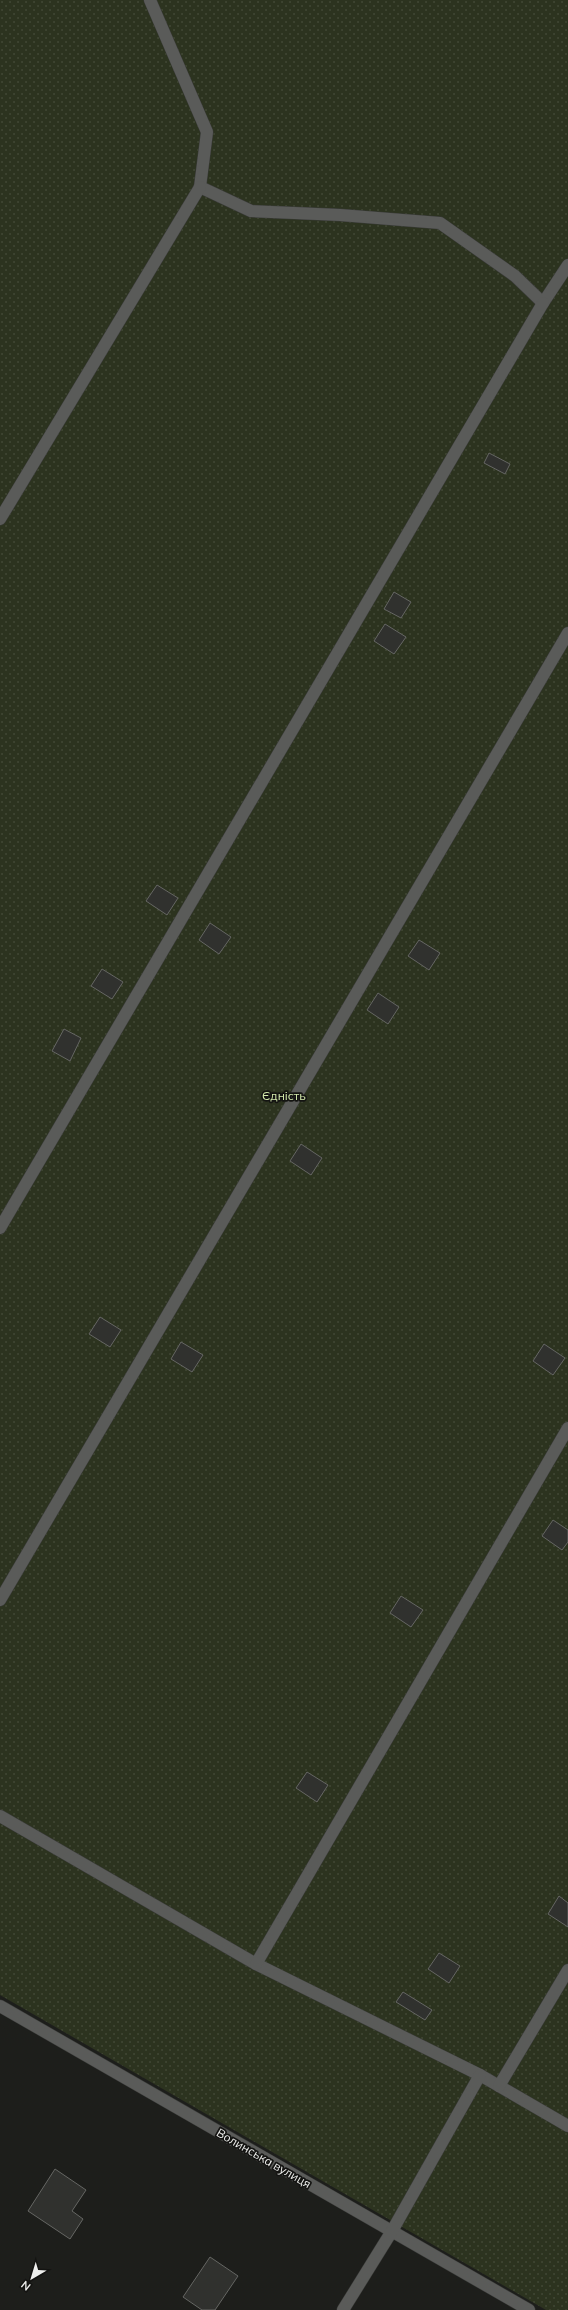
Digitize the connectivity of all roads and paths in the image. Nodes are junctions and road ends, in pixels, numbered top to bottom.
1 (150, 0) edge
2 (200, 187) junction
3 (568, 265) edge
4 (543, 303) junction
5 (0, 519) edge
6 (568, 633) edge
7 (0, 1228) edge
8 (568, 1428) edge
9 (0, 1600) edge
10 (0, 1816) edge
11 (256, 1964) junction
12 (568, 1970) edge
13 (0, 2006) edge
14 (480, 2075) junction
15 (499, 2086) junction
16 (568, 2126) edge
17 (392, 2231) junction
18 (343, 2310) edge
19 (529, 2310) edge

1 - 2 street
2 - 4 street
2 - 5 street
3 - 4 street
4 - 7 street
6 - 9 street
8 - 11 street
10 - 11 street
11 - 14 street
12 - 15 street
13 - 17 street, Волинська вулиця
14 - 15 street
14 - 17 street
15 - 16 street
17 - 18 street
17 - 19 street, Волинська вулиця

